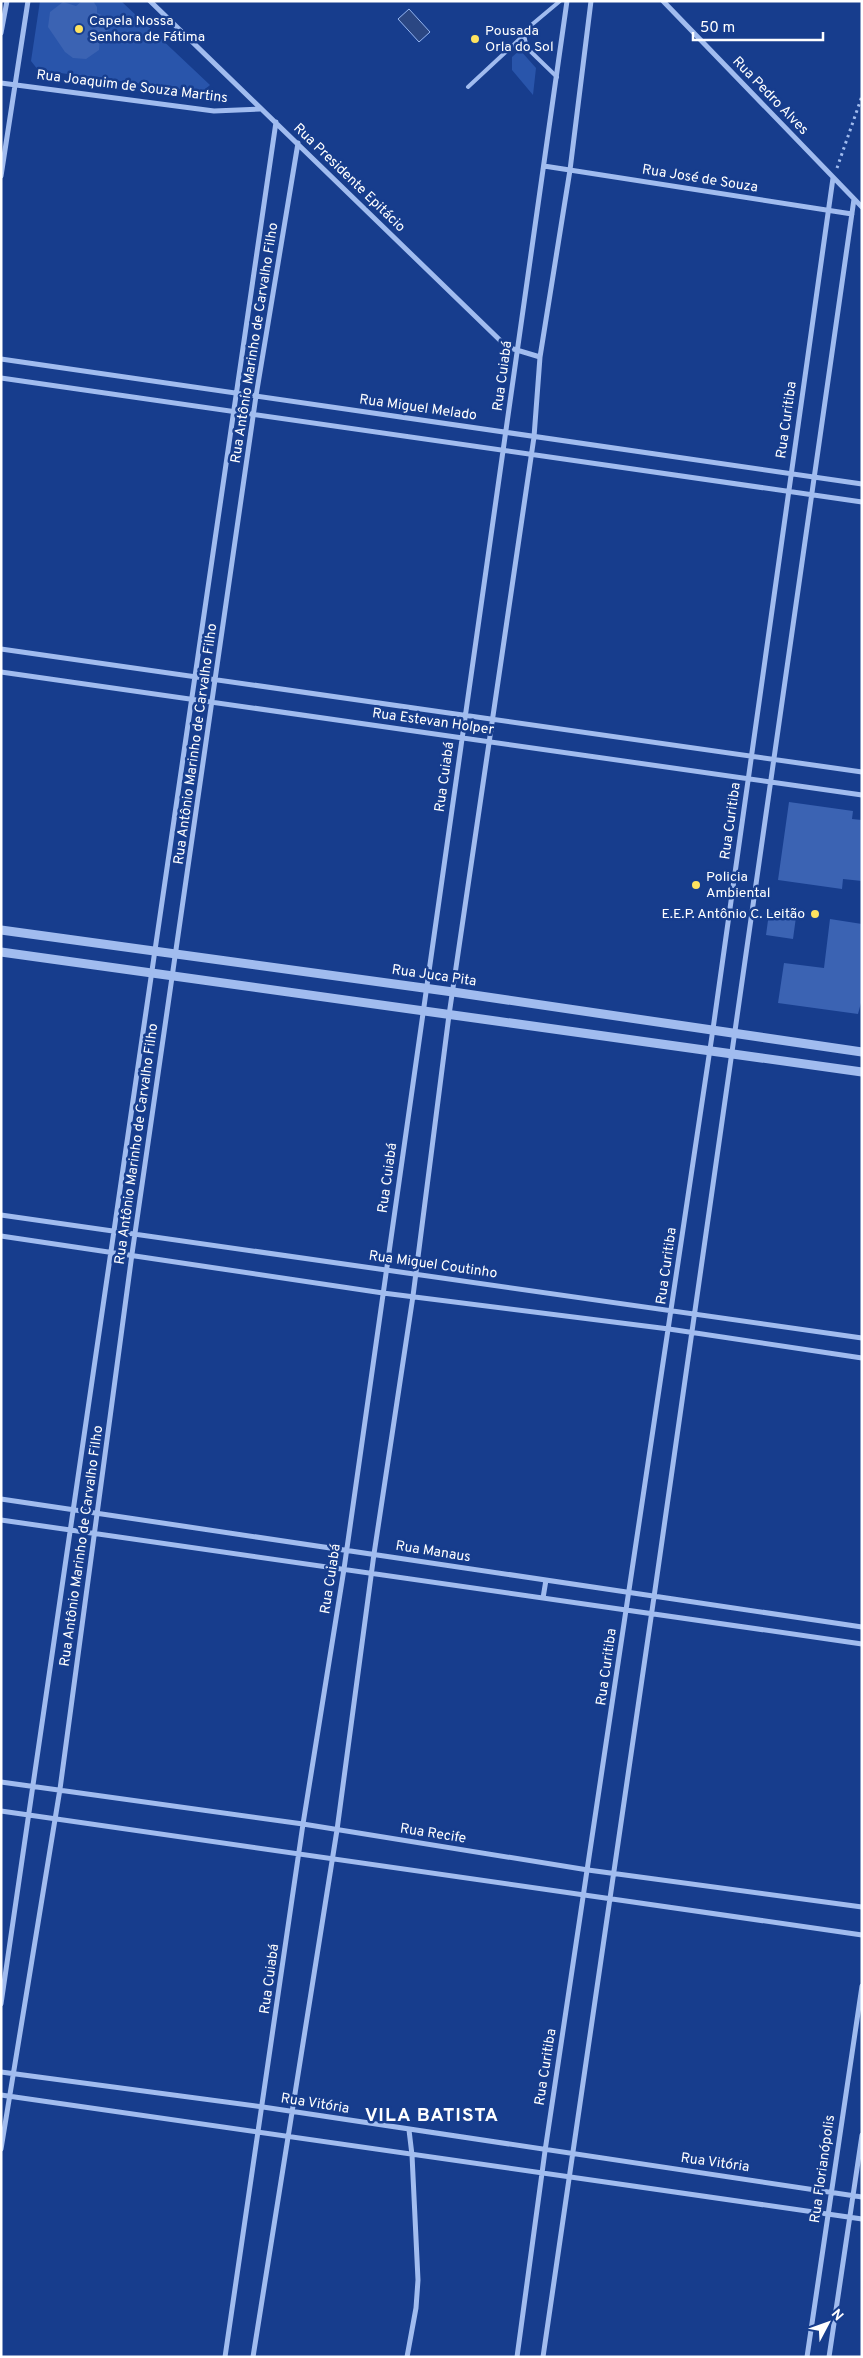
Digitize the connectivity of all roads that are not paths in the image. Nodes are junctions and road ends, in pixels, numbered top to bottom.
1 (7, 1) edge
2 (28, 1) edge
3 (150, 1) edge
4 (560, 1) edge
5 (568, 1) edge
6 (591, 1) edge
7 (663, 1) edge
8 (1, 33) edge
9 (524, 35) junction
10 (557, 77) junction
11 (1, 82) edge
12 (15, 84) junction
13 (468, 87) dead end
14 (260, 109) junction
15 (276, 122) junction
16 (298, 143) junction
17 (544, 166) junction
18 (570, 170) junction
19 (1, 176) edge
20 (834, 178) junction
21 (854, 199) junction
22 (862, 207) edge
23 (829, 210) junction
24 (852, 214) junction
25 (518, 351) junction
26 (540, 357) junction
27 (1, 359) edge
28 (1, 378) edge
29 (236, 393) junction
30 (256, 396) junction
31 (234, 412) junction
32 (254, 414) junction
33 (506, 432) junction
34 (534, 437) junction
35 (503, 450) junction
36 (531, 455) junction
37 (790, 474) junction
38 (814, 477) junction
39 (862, 484) edge
40 (788, 492) junction
41 (812, 495) junction
42 (862, 502) edge
43 (1, 649) edge
44 (1, 672) edge
45 (195, 677) junction
46 (217, 680) junction
47 (192, 699) junction
48 (214, 702) junction
49 (465, 715) junction
50 (494, 719) junction
51 (462, 738) junction
52 (491, 742) junction
53 (751, 756) junction
54 (773, 759) junction
55 (862, 772) edge
56 (748, 778) junction
57 (770, 782) junction
58 (862, 795) edge
59 (1, 930) edge
60 (1, 952) edge
61 (155, 952) junction
62 (176, 955) junction
63 (152, 974) junction
64 (173, 977) junction
65 (426, 989) junction
66 (453, 992) junction
67 (422, 1012) junction
68 (449, 1015) junction
69 (712, 1029) junction
70 (734, 1032) junction
71 (709, 1051) junction
72 (862, 1052) edge
73 (731, 1054) junction
74 (862, 1072) edge
75 (1, 1215) edge
76 (114, 1231) junction
77 (135, 1234) junction
78 (1, 1236) edge
79 (110, 1252) junction
80 (132, 1254) junction
81 (386, 1270) junction
82 (416, 1274) junction
83 (383, 1292) junction
84 (413, 1296) junction
85 (672, 1311) junction
86 (694, 1314) junction
87 (669, 1329) junction
88 (691, 1334) junction
89 (862, 1338) edge
90 (862, 1358) edge
91 (1, 1500) edge
92 (74, 1510) junction
93 (97, 1514) junction
94 (1, 1520) edge
95 (71, 1530) junction
96 (95, 1533) junction
97 (347, 1549) junction
98 (374, 1554) junction
99 (344, 1569) junction
100 (372, 1573) junction
101 (546, 1580) junction
102 (630, 1593) junction
103 (654, 1597) junction
104 (543, 1598) junction
105 (627, 1610) junction
106 (652, 1614) junction
107 (862, 1627) edge
108 (862, 1644) edge
109 (1, 1782) edge
110 (32, 1786) junction
111 (60, 1789) junction
112 (1, 1811) edge
113 (28, 1815) junction
114 (54, 1819) junction
115 (303, 1824) junction
116 (337, 1830) junction
117 (299, 1854) junction
118 (333, 1859) junction
119 (588, 1870) junction
120 (614, 1873) junction
121 (584, 1895) junction
122 (610, 1899) junction
123 (862, 1907) edge
124 (862, 1935) edge
125 (862, 1986) edge
126 (1, 2004) edge
127 (1, 2072) edge
128 (12, 2074) junction
129 (1, 2095) edge
130 (9, 2096) junction
131 (263, 2107) junction
132 (292, 2112) junction
133 (409, 2130) junction
134 (259, 2132) junction
135 (862, 2136) edge
136 (288, 2137) junction
137 (1, 2149) edge
138 (544, 2151) junction
139 (412, 2155) junction
140 (573, 2155) junction
141 (541, 2173) junction
142 (570, 2177) junction
143 (831, 2191) junction
144 (852, 2196) junction
145 (862, 2197) edge
146 (827, 2214) junction
147 (849, 2217) junction
148 (862, 2219) edge
149 (225, 2357) edge
150 (254, 2357) edge
151 (407, 2357) edge
152 (516, 2357) edge
153 (543, 2357) edge
154 (807, 2357) edge
155 (829, 2357) edge

1 - 8 street
2 - 12 street
3 - 14 street, Rua Presidente Epitácio
4 - 9 lane
5 - 10 street, Rua Cuiabá
6 - 18 street
7 - 20 street, Rua Pedro Alves
9 - 10 lane
9 - 13 lane
10 - 17 street, Rua Cuiabá
11 - 12 street, Rua Joaquim de Souza Martins
12 - 14 street, Rua Joaquim de Souza Martins
12 - 19 street
14 - 15 street, Rua Presidente Epitácio
15 - 16 street, Rua Presidente Epitácio
15 - 29 street, Rua Antônio Marinho de Carvalho Filho
16 - 25 street, Rua Presidente Epitácio
16 - 30 street, Rua Antônio Marinho de Carvalho Filho
17 - 18 street, Rua José de Souza
17 - 25 street, Rua Cuiabá
18 - 23 street, Rua José de Souza
18 - 26 street
20 - 21 street, Rua Pedro Alves
20 - 23 street, Rua Curitiba
21 - 22 street, Rua Pedro Alves
21 - 24 street
23 - 24 street, Rua José de Souza
23 - 37 street, Rua Curitiba
24 - 38 street
25 - 26 street, Rua Presidente Epitácio
25 - 33 street, Rua Cuiabá
26 - 34 street
27 - 29 street, Rua Miguel Melado
28 - 31 street
29 - 30 street, Rua Miguel Melado
29 - 31 street, Rua Antônio Marinho de Carvalho Filho
30 - 32 street, Rua Antônio Marinho de Carvalho Filho
30 - 33 street, Rua Miguel Melado
31 - 32 street
31 - 45 street, Rua Antônio Marinho de Carvalho Filho
32 - 35 street
32 - 46 street, Rua Antônio Marinho de Carvalho Filho
33 - 34 street, Rua Miguel Melado
33 - 35 street, Rua Cuiabá
34 - 36 street
34 - 37 street, Rua Miguel Melado
35 - 36 street
35 - 49 street, Rua Cuiabá
36 - 40 street
36 - 50 street
37 - 38 street, Rua Miguel Melado
37 - 40 street, Rua Curitiba
38 - 39 street, Rua Miguel Melado
38 - 41 street
40 - 41 street
40 - 53 street, Rua Curitiba
41 - 42 street
41 - 54 street
43 - 45 street, Rua Estevan Holper
44 - 47 street, Rua Estevan Holper
45 - 46 street, Rua Estevan Holper
45 - 47 street, Rua Antônio Marinho de Carvalho Filho
46 - 48 street, Rua Antônio Marinho de Carvalho Filho
46 - 49 street, Rua Estevan Holper
47 - 48 street, Rua Estevan Holper
47 - 61 street, Rua Antônio Marinho de Carvalho Filho
48 - 51 street, Rua Estevan Holper
48 - 62 street, Rua Antônio Marinho de Carvalho Filho
49 - 50 street, Rua Estevan Holper
49 - 51 street, Rua Cuiabá
50 - 52 street
50 - 53 street, Rua Estevan Holper
51 - 52 street, Rua Estevan Holper
51 - 65 street, Rua Cuiabá
52 - 56 street, Rua Estevan Holper
52 - 66 street
53 - 54 street, Rua Estevan Holper
53 - 56 street, Rua Curitiba
54 - 55 street, Rua Estevan Holper
54 - 57 street
56 - 57 street, Rua Estevan Holper
56 - 69 street, Rua Curitiba
57 - 58 street, Rua Estevan Holper
57 - 70 street
59 - 61 street, Rua Juca Pita
60 - 63 street
61 - 62 street, Rua Juca Pita
61 - 63 street, Rua Antônio Marinho de Carvalho Filho
62 - 64 street, Rua Antônio Marinho de Carvalho Filho
62 - 65 street, Rua Juca Pita
63 - 64 street
63 - 76 street, Rua Antônio Marinho de Carvalho Filho
64 - 67 street
64 - 77 street, Rua Antônio Marinho de Carvalho Filho
65 - 66 street, Rua Juca Pita
65 - 67 street, Rua Cuiabá
66 - 68 street
66 - 69 street, Rua Juca Pita
67 - 68 street
67 - 81 street, Rua Cuiabá
68 - 71 street
68 - 82 street
69 - 70 street, Rua Juca Pita
69 - 71 street, Rua Curitiba
70 - 72 street, Rua Juca Pita
70 - 73 street
71 - 73 street
71 - 85 street, Rua Curitiba
73 - 74 street
73 - 86 street
75 - 76 street, Rua Miguel Coutinho
76 - 77 street, Rua Miguel Coutinho
76 - 79 street, Rua Antônio Marinho de Carvalho Filho
77 - 80 street, Rua Antônio Marinho de Carvalho Filho
77 - 81 street, Rua Miguel Coutinho
78 - 79 street
79 - 80 street
79 - 92 street, Rua Antônio Marinho de Carvalho Filho
80 - 83 street
80 - 93 street, Rua Antônio Marinho de Carvalho Filho
81 - 82 street, Rua Miguel Coutinho
81 - 83 street, Rua Cuiabá
82 - 84 street
82 - 85 street, Rua Miguel Coutinho
83 - 84 street
83 - 97 street, Rua Cuiabá
84 - 87 street
84 - 98 street
85 - 86 street, Rua Miguel Coutinho
85 - 87 street, Rua Curitiba
86 - 88 street
86 - 89 street, Rua Miguel Coutinho
87 - 88 street
87 - 102 street, Rua Curitiba
88 - 90 street
88 - 103 street
91 - 92 street, Rua Manaus
92 - 93 street, Rua Manaus
92 - 95 street, Rua Antônio Marinho de Carvalho Filho
93 - 96 street, Rua Antônio Marinho de Carvalho Filho
93 - 97 street, Rua Manaus
94 - 95 street
95 - 96 street
95 - 110 street, Rua Antônio Marinho de Carvalho Filho
96 - 99 street
96 - 111 street, Rua Antônio Marinho de Carvalho Filho
97 - 98 street, Rua Manaus
97 - 99 street, Rua Cuiabá
98 - 100 street
98 - 101 street, Rua Manaus
99 - 100 street
99 - 115 street, Rua Cuiabá
100 - 104 street
100 - 116 street
101 - 102 street, Rua Manaus
101 - 104 street
102 - 103 street, Rua Manaus
102 - 105 street, Rua Curitiba
103 - 106 street
103 - 107 street, Rua Manaus
104 - 105 street
105 - 106 street
105 - 119 street, Rua Curitiba
106 - 108 street
106 - 120 street
109 - 110 street, Rua Recife
110 - 111 street, Rua Recife
110 - 113 street, Rua Antônio Marinho de Carvalho Filho
111 - 114 street, Rua Antônio Marinho de Carvalho Filho
111 - 115 street, Rua Recife
112 - 113 street
113 - 114 street
113 - 126 street, Rua Antônio Marinho de Carvalho Filho
114 - 117 street
114 - 128 street, Rua Antônio Marinho de Carvalho Filho
115 - 116 street, Rua Recife
115 - 117 street, Rua Cuiabá
116 - 118 street
116 - 119 street, Rua Recife
117 - 118 street
117 - 131 street, Rua Cuiabá
118 - 121 street
118 - 132 street
119 - 120 street, Rua Recife
119 - 121 street, Rua Curitiba
120 - 122 street
120 - 123 street, Rua Recife
121 - 122 street
121 - 138 street, Rua Curitiba
122 - 124 street
122 - 140 street
125 - 143 street, Rua Florianópolis
127 - 128 street, Rua Vitória
128 - 130 street, Rua Antônio Marinho de Carvalho Filho
128 - 131 street, Rua Vitória
129 - 130 street
130 - 134 street
130 - 137 street, Rua Antônio Marinho de Carvalho Filho
131 - 132 street, Rua Vitória
131 - 134 street, Rua Cuiabá
132 - 133 street, Rua Vitória
132 - 136 street
133 - 138 street, Rua Vitória
133 - 139 street
134 - 136 street
134 - 149 street, Rua Cuiabá
135 - 144 street
136 - 139 street
136 - 150 street
138 - 140 street, Rua Vitória
138 - 141 street, Rua Curitiba
139 - 141 street
139 - 151 street
140 - 142 street
140 - 143 street, Rua Vitória
141 - 142 street
141 - 152 street, Rua Curitiba
142 - 146 street
142 - 153 street
143 - 144 street, Rua Vitória
143 - 146 street, Rua Florianópolis
144 - 145 street, Rua Vitória
144 - 147 street
146 - 147 street
146 - 154 street, Rua Florianópolis
147 - 148 street
147 - 155 street

